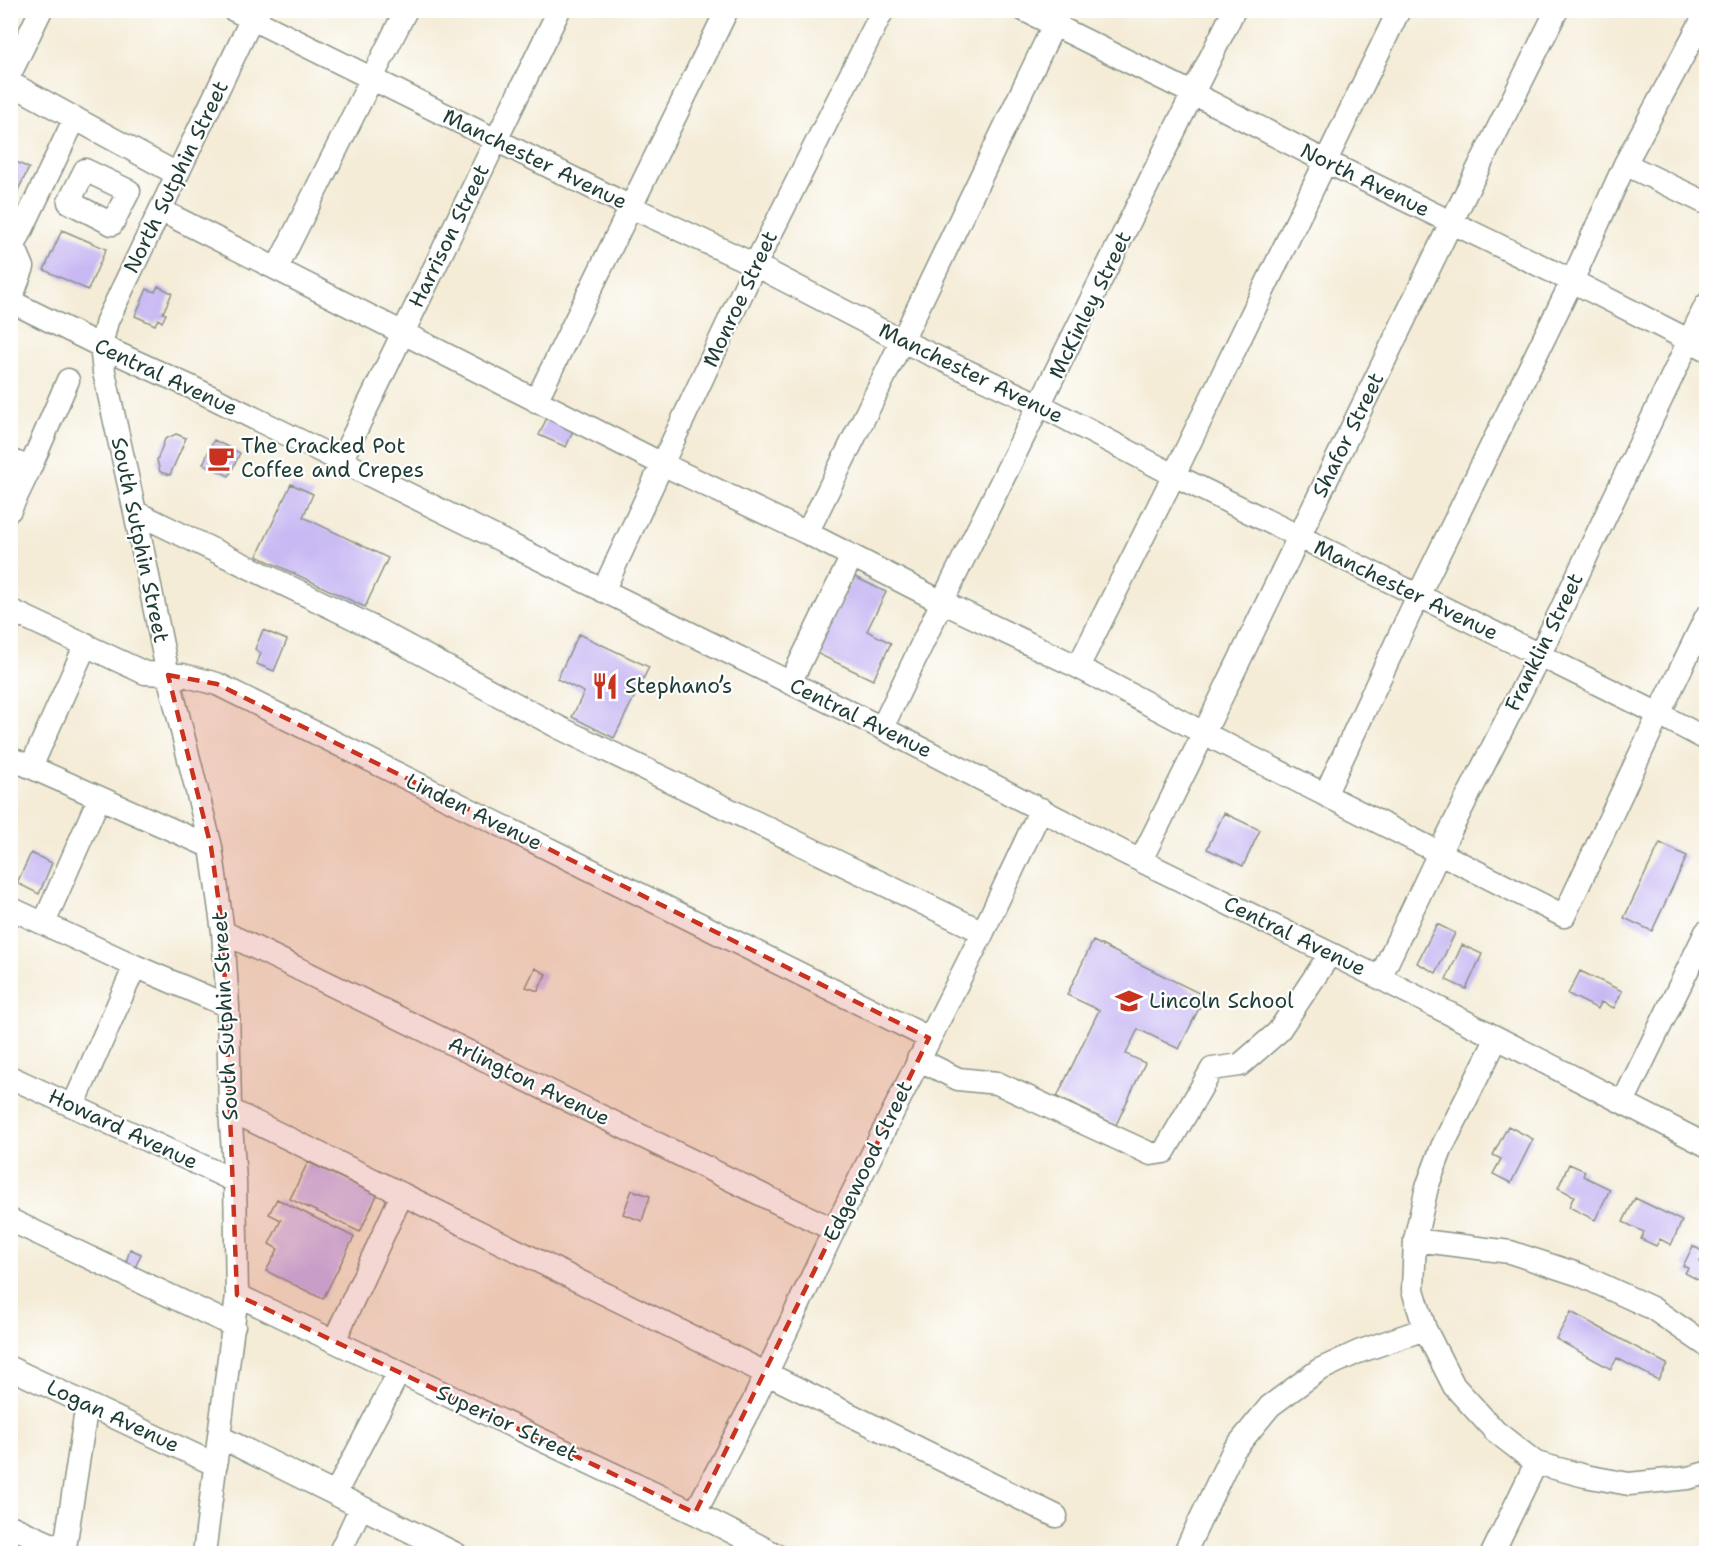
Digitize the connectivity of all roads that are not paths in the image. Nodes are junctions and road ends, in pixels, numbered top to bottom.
1 (41, 10) edge
2 (406, 10) edge
3 (559, 10) edge
4 (728, 10) edge
5 (883, 10) edge
6 (1024, 10) edge
7 (1234, 10) edge
8 (1399, 10) edge
9 (1557, 10) edge
10 (247, 13) edge
11 (1707, 13) edge
12 (1058, 18) edge
13 (10, 74) edge
14 (372, 79) junction
15 (10, 83) edge
16 (1194, 94) junction
17 (75, 118) junction
18 (496, 139) junction
19 (1325, 161) junction
20 (1625, 164) junction
21 (177, 174) junction
22 (1707, 203) edge
23 (632, 207) junction
24 (119, 209) junction
25 (157, 217) junction
26 (1451, 223) junction
27 (755, 265) junction
28 (277, 268) junction
29 (1572, 281) junction
30 (11, 301) edge
31 (1707, 305) edge
32 (403, 332) junction
33 (902, 341) junction
34 (1698, 345) edge
35 (101, 346) junction
36 (68, 380) dead end
37 (536, 401) junction
38 (1040, 405) junction
39 (341, 461) junction
40 (20, 464) edge
41 (662, 464) junction
42 (1174, 475) junction
43 (10, 510) edge
44 (135, 512) junction
45 (807, 533) junction
46 (1299, 537) junction
47 (852, 556) junction
48 (603, 591) junction
49 (1418, 596) junction
50 (942, 602) junction
51 (10, 610) edge
52 (1707, 617) edge
53 (86, 644) junction
54 (1539, 656) junction
55 (1078, 667) junction
56 (168, 675) junction
57 (790, 683) junction
58 (1659, 714) junction
59 (882, 728) junction
60 (1204, 733) junction
61 (1707, 739) edge
62 (10, 758) edge
63 (32, 767) junction
64 (1325, 795) junction
65 (99, 798) junction
66 (1041, 809) junction
67 (211, 847) junction
68 (1439, 854) junction
69 (1141, 860) junction
70 (10, 908) edge
71 (44, 923) junction
72 (223, 932) junction
73 (983, 932) junction
74 (1706, 936) edge
75 (1330, 954) junction
76 (135, 966) junction
77 (1380, 978) junction
78 (228, 1006) junction
79 (929, 1038) junction
80 (1497, 1038) junction
81 (918, 1059) junction
82 (10, 1077) edge
83 (1623, 1102) junction
84 (73, 1106) junction
85 (230, 1110) junction
86 (1707, 1145) edge
87 (235, 1181) junction
88 (402, 1194) junction
89 (10, 1220) edge
90 (834, 1230) junction
91 (1415, 1240) junction
92 (237, 1295) junction
93 (234, 1326) junction
94 (1425, 1329) junction
95 (334, 1341) junction
96 (1707, 1345) edge
97 (10, 1368) edge
98 (399, 1372) junction
99 (766, 1374) junction
100 (87, 1404) junction
101 (220, 1437) junction
102 (1536, 1463) junction
103 (216, 1465) junction
104 (1707, 1473) edge
105 (335, 1494) junction
106 (361, 1507) junction
107 (695, 1513) junction
108 (1056, 1516) dead end
109 (10, 1526) edge
110 (64, 1552) edge
111 (204, 1554) edge
112 (339, 1554) edge
113 (456, 1554) edge
114 (775, 1554) edge
115 (1184, 1554) edge
116 (1492, 1554) edge

1 - 13 street
2 - 14 street
3 - 18 street, Harrison Street
4 - 23 street
5 - 27 street, Monroe Street
6 - 12 street, North Avenue
7 - 16 street, McKinley Street
8 - 19 street
9 - 26 street, Shafor Street
10 - 14 street, Manchester Avenue
10 - 21 street, North Sutphin Street
11 - 20 street
12 - 16 street, North Avenue
12 - 33 street
14 - 18 street, Manchester Avenue
14 - 28 street
15 - 17 street
16 - 19 street, North Avenue
16 - 38 street, McKinley Street
17 - 21 street
17 - 30 street
18 - 23 street, Manchester Avenue
18 - 32 street, Harrison Street
19 - 26 street, North Avenue
19 - 42 street
20 - 22 street
20 - 29 street
21 - 25 street, North Sutphin Street
23 - 27 street, Manchester Avenue
23 - 37 street
24 - 24 street
24 - 25 street
25 - 28 street
25 - 35 street, North Sutphin Street
26 - 29 street, North Avenue
26 - 46 street, Shafor Street
27 - 33 street, Manchester Avenue
27 - 41 street, Monroe Street
28 - 32 street
29 - 34 street, North Avenue
29 - 49 street
30 - 35 street, Central Avenue
31 - 34 street, Franklin Street
32 - 37 street
32 - 39 street, Harrison Street
33 - 38 street, Manchester Avenue
33 - 45 street
34 - 54 street, Franklin Street
35 - 39 street, Central Avenue
35 - 44 street, South Sutphin Street
36 - 40 street
37 - 41 street
38 - 42 street, Manchester Avenue
38 - 50 street, McKinley Street
39 - 48 street, Central Avenue
40 - 43 street
41 - 45 street
41 - 48 street, Monroe Street
42 - 46 street, Manchester Avenue
42 - 55 street
44 - 56 street, South Sutphin Street
44 - 73 street
45 - 47 street
46 - 49 street, Manchester Avenue
46 - 60 street, Shafor Street
47 - 50 street
47 - 57 street
48 - 57 street, Central Avenue
49 - 54 street, Manchester Avenue
49 - 64 street
50 - 55 street
50 - 59 street, McKinley Street
51 - 53 street, Linden Avenue
52 - 58 street
53 - 56 street, Linden Avenue
53 - 63 street
54 - 58 street, Manchester Avenue
54 - 68 street, Franklin Street
55 - 60 street
56 - 67 street, South Sutphin Street
56 - 79 street, Linden Avenue
57 - 59 street, Central Avenue
58 - 61 street, Manchester Avenue
58 - 68 street
59 - 66 street, Central Avenue
60 - 64 street
60 - 69 street, Shafor Street
62 - 63 street
63 - 65 street
64 - 68 street
65 - 67 street
65 - 71 street
66 - 69 street, Central Avenue
66 - 73 street, Edgewood Street
67 - 72 street, South Sutphin Street
68 - 77 street, Franklin Street
69 - 75 street, Central Avenue
70 - 71 street
71 - 76 street
72 - 78 street, South Sutphin Street
72 - 90 street, Arlington Avenue
73 - 79 street, Edgewood Street
74 - 83 street
75 - 77 street, Central Avenue
75 - 81 street
76 - 78 street
76 - 84 street
77 - 80 street, Central Avenue
78 - 85 street, South Sutphin Street
79 - 81 street, Edgewood Street
80 - 83 street, Central Avenue
80 - 91 street
81 - 90 street, Edgewood Street
82 - 84 street, Howard Avenue
83 - 86 street, Central Avenue
84 - 87 street, Howard Avenue
85 - 87 street, South Sutphin Street
85 - 88 street
87 - 92 street, South Sutphin Street
88 - 95 street
88 - 99 street
89 - 93 street
90 - 99 street, Edgewood Street
91 - 94 street
91 - 96 street
92 - 93 street, South Sutphin Street
92 - 95 street, Superior Street
93 - 101 street, South Sutphin Street
94 - 102 street
94 - 115 street
95 - 98 street, Superior Street
97 - 100 street, Logan Avenue
98 - 105 street
98 - 107 street, Superior Street
99 - 107 street, Edgewood Street
99 - 108 street
100 - 103 street, Logan Avenue
100 - 110 street
101 - 103 street, South Sutphin Street
101 - 105 street
102 - 104 street
102 - 116 street
103 - 111 street, South Sutphin Street
105 - 106 street
106 - 112 street
106 - 113 street
107 - 114 street, Superior Street
109 - 110 street

